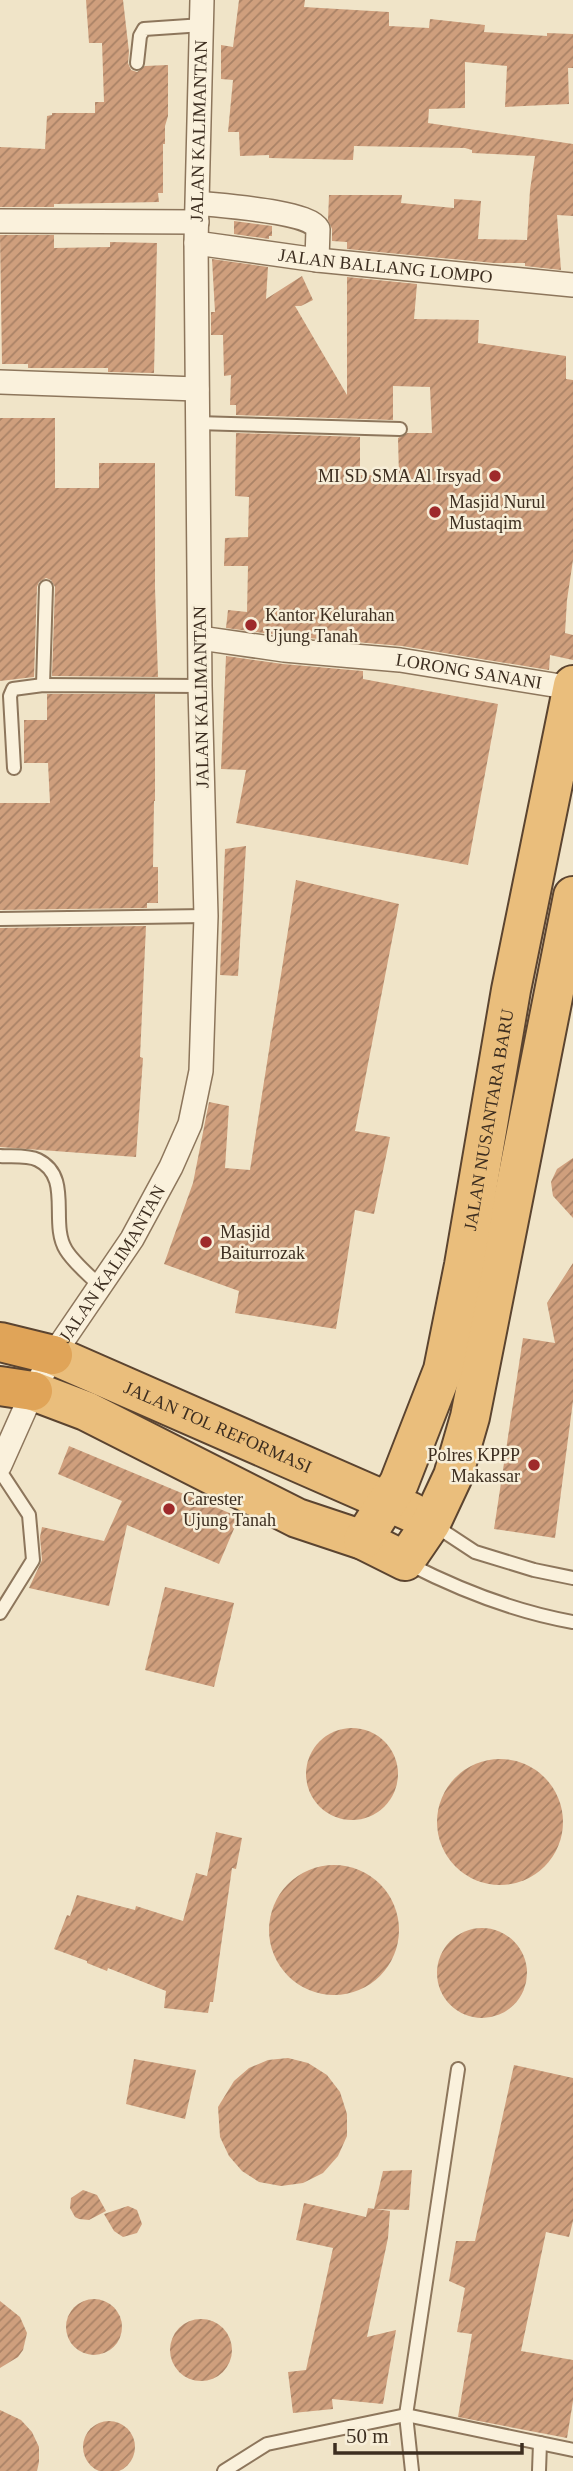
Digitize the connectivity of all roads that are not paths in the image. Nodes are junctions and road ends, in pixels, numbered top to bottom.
1 (202, 0) edge
2 (203, 25) junction
3 (137, 63) dead end
4 (0, 221) edge
5 (197, 223) junction
6 (317, 260) junction
7 (573, 285) edge
8 (0, 382) edge
9 (197, 388) junction
10 (197, 423) junction
11 (400, 429) dead end
12 (46, 587) dead end
13 (200, 638) junction
14 (43, 685) junction
15 (200, 686) junction
16 (573, 687) edge
17 (14, 768) dead end
18 (573, 896) edge
19 (206, 916) junction
20 (0, 919) edge
21 (504, 1032) junction
22 (544, 1041) junction
23 (0, 1156) edge
24 (100, 1286) junction
25 (0, 1342) edge
26 (53, 1355) junction
27 (17, 1389) edge
28 (0, 1465) edge
29 (0, 1471) edge
30 (388, 1501) junction
31 (431, 1523) junction
32 (363, 1540) junction
33 (405, 1561) junction
34 (573, 1578) edge
35 (0, 1613) edge
36 (573, 1622) edge
37 (458, 2069) dead end
38 (406, 2415) junction
39 (540, 2443) junction
40 (573, 2450) edge
41 (224, 2471) edge
42 (412, 2471) edge
43 (540, 2471) edge

1 - 2 street, JALAN KALIMANTAN
2 - 3 lane
2 - 5 street, JALAN KALIMANTAN
4 - 5 street, JALAN BALLANG LOMPO
5 - 6 street, JALAN BALLANG LOMPO
5 - 6 street
5 - 9 street, JALAN KALIMANTAN
6 - 7 street, JALAN BALLANG LOMPO
8 - 9 street
9 - 10 street, JALAN KALIMANTAN
10 - 11 lane
10 - 13 street, JALAN KALIMANTAN
12 - 14 lane
13 - 15 street, JALAN KALIMANTAN
13 - 16 street, LORONG SANANI
14 - 15 lane
14 - 17 lane
15 - 19 street, JALAN KALIMANTAN
16 - 21 highway, JALAN NUSANTARA BARU
18 - 22 highway, JALAN NUSANTARA BARU
19 - 20 lane
19 - 24 street, JALAN KALIMANTAN
21 - 22 highway
21 - 30 highway, JALAN NUSANTARA BARU
22 - 31 highway, JALAN NUSANTARA BARU
23 - 24 lane
24 - 26 street, JALAN KALIMANTAN
25 - 26 highway, JALAN TOL REFORMASI
26 - 27 street, JALAN KALIMANTAN
26 - 30 highway, JALAN TOL REFORMASI
27 - 28 street, JALAN KALIMANTAN
27 - 32 highway
29 - 35 lane
30 - 31 highway, JALAN TOL REFORMASI
30 - 32 highway, JALAN NUSANTARA BARU
31 - 33 highway, JALAN NUSANTARA BARU
31 - 34 lane
32 - 33 highway
33 - 36 lane
37 - 38 lane
38 - 39 lane
38 - 41 lane
38 - 42 lane
39 - 40 lane
39 - 43 lane

